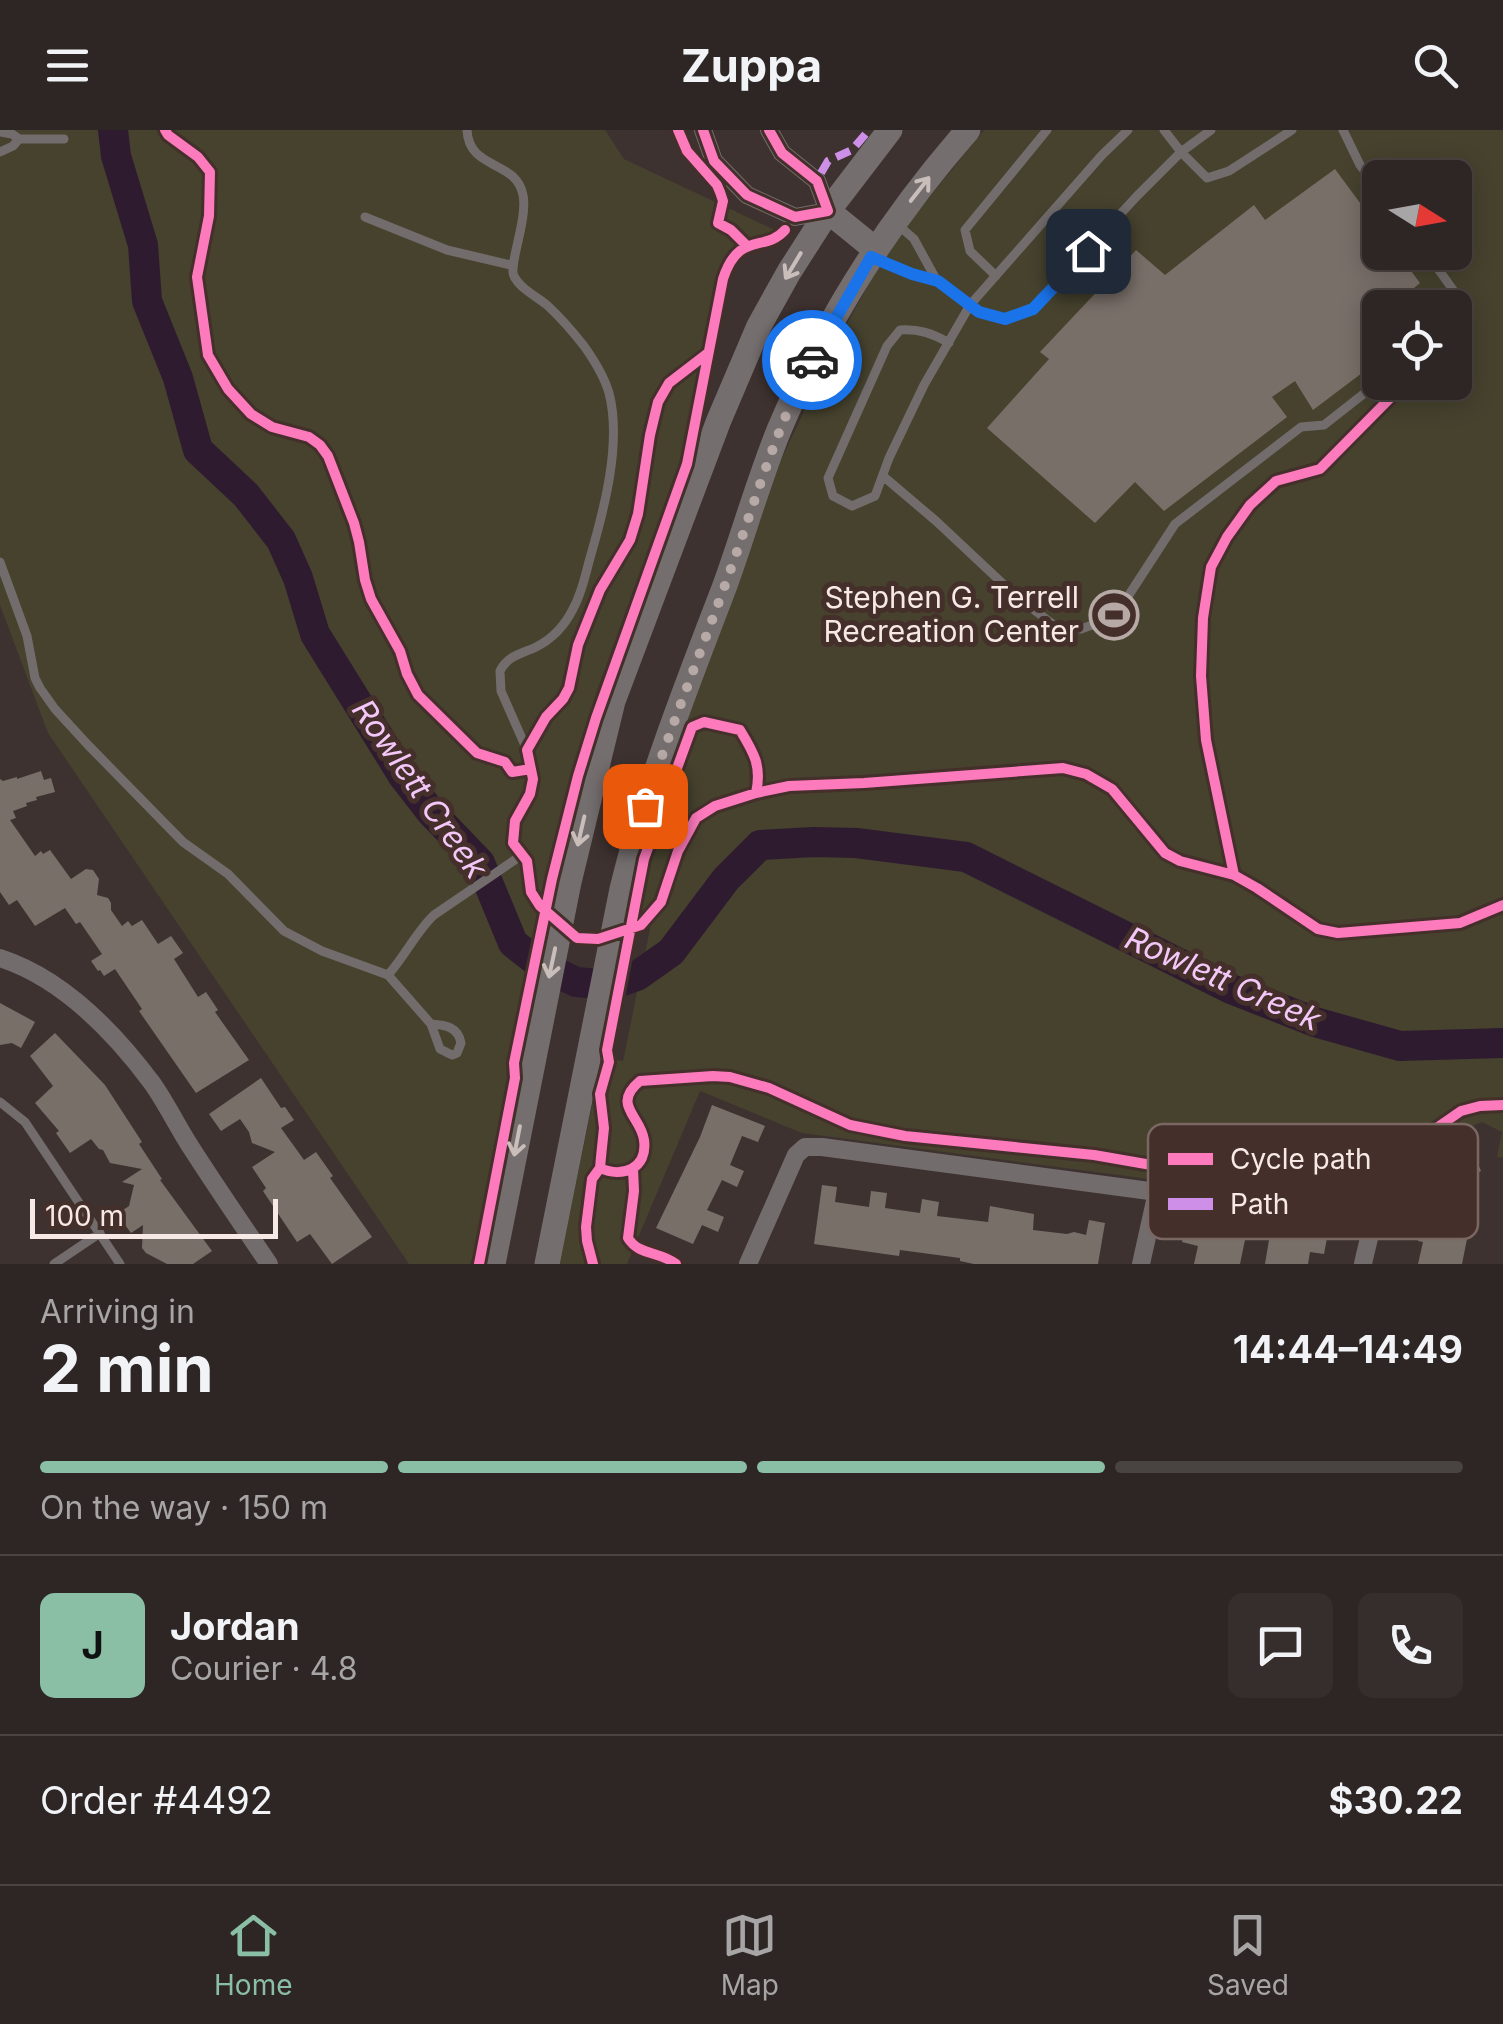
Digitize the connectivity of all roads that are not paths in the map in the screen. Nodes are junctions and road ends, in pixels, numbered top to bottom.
1 (467, 130) edge
2 (703, 130) edge
3 (769, 130) edge
4 (890, 130) edge
5 (968, 130) edge
6 (1048, 130) edge
7 (1128, 130) edge
8 (1164, 130) edge
9 (1211, 130) edge
10 (1292, 130) edge
11 (1344, 130) edge
12 (0, 132) edge
13 (19, 139) junction
14 (64, 139) dead end
15 (0, 152) edge
16 (1182, 152) junction
17 (1362, 168) edge
18 (828, 211) junction
19 (365, 217) dead end
20 (895, 222) junction
21 (873, 254) junction
22 (512, 265) junction
23 (996, 276) junction
24 (938, 281) junction
25 (970, 306) junction
26 (948, 342) junction
27 (1362, 395) edge
28 (883, 476) junction
29 (0, 562) edge
30 (527, 750) dead end
31 (522, 855) dead end
32 (0, 958) edge
33 (388, 976) junction
34 (431, 1024) dead end
35 (0, 1102) edge
36 (1148, 1191) edge
37 (1148, 1230) edge
38 (100, 1234) junction
39 (1368, 1239) edge
40 (54, 1264) edge
41 (120, 1264) edge
42 (269, 1264) edge
43 (493, 1264) edge
44 (547, 1264) edge
45 (748, 1264) edge
46 (1141, 1264) edge
47 (1363, 1264) edge

1 - 22 lane
2 - 18 street
3 - 18 street
4 - 18 main road
20 -> 5 main road
6 - 23 lane
7 - 23 lane
8 - 16 lane
9 - 16 lane
10 - 16 lane
11 - 17 lane
12 - 13 lane
13 - 14 lane
13 - 15 lane
16 - 25 lane
18 - 21 main road
18 -> 43 main road
19 - 22 lane
20 - 21 main road
20 - 24 lane
21 - 24 lane
21 - 44 main road
22 - 30 lane
23 - 25 lane
24 - 25 lane
25 - 26 lane
26 - 28 lane
26 - 28 lane
27 - 28 lane
29 - 33 lane
31 - 33 lane
32 - 42 street
33 - 34 lane
35 - 38 lane
36 - 45 street
37 - 46 street
38 - 40 lane
38 - 41 lane
39 - 47 street

